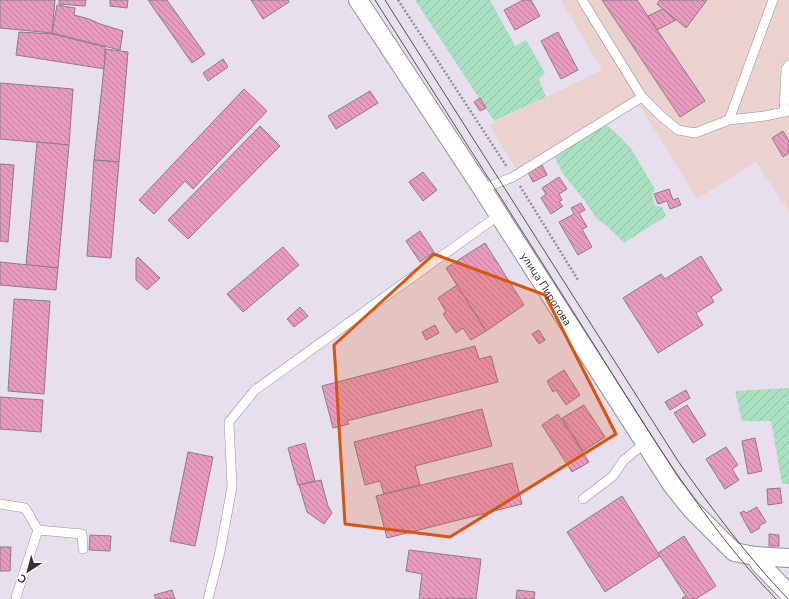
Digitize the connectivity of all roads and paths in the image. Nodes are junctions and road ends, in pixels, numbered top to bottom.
1 (358, 0) edge
2 (398, 0) edge
3 (582, 0) edge
4 (773, 0) edge
5 (789, 65) edge
6 (642, 97) junction
7 (787, 112) edge
8 (729, 120) junction
9 (513, 177) junction
10 (481, 187) junction
11 (499, 215) junction
12 (578, 280) dead end
13 (644, 442) junction
14 (583, 499) dead end
15 (0, 504) edge
16 (38, 530) junction
17 (83, 549) dead end
18 (755, 556) junction
19 (789, 558) edge
20 (789, 594) edge
21 (16, 598) dead end
22 (208, 599) edge

1 - 10 street, улица Пирогова
2 - 9 path
3 - 6 lane
4 - 8 lane
5 - 7 lane
6 - 8 lane
6 - 9 lane
7 - 8 lane
9 - 10 lane
9 - 12 path
10 - 11 street, улица Пирогова
11 - 13 street, улица Пирогова
11 - 22 lane
13 - 14 lane
13 - 18 street, улица Пирогова
15 - 16 lane
16 - 17 lane
16 - 21 lane
18 - 19 street, улица Пирогова
18 - 20 street

